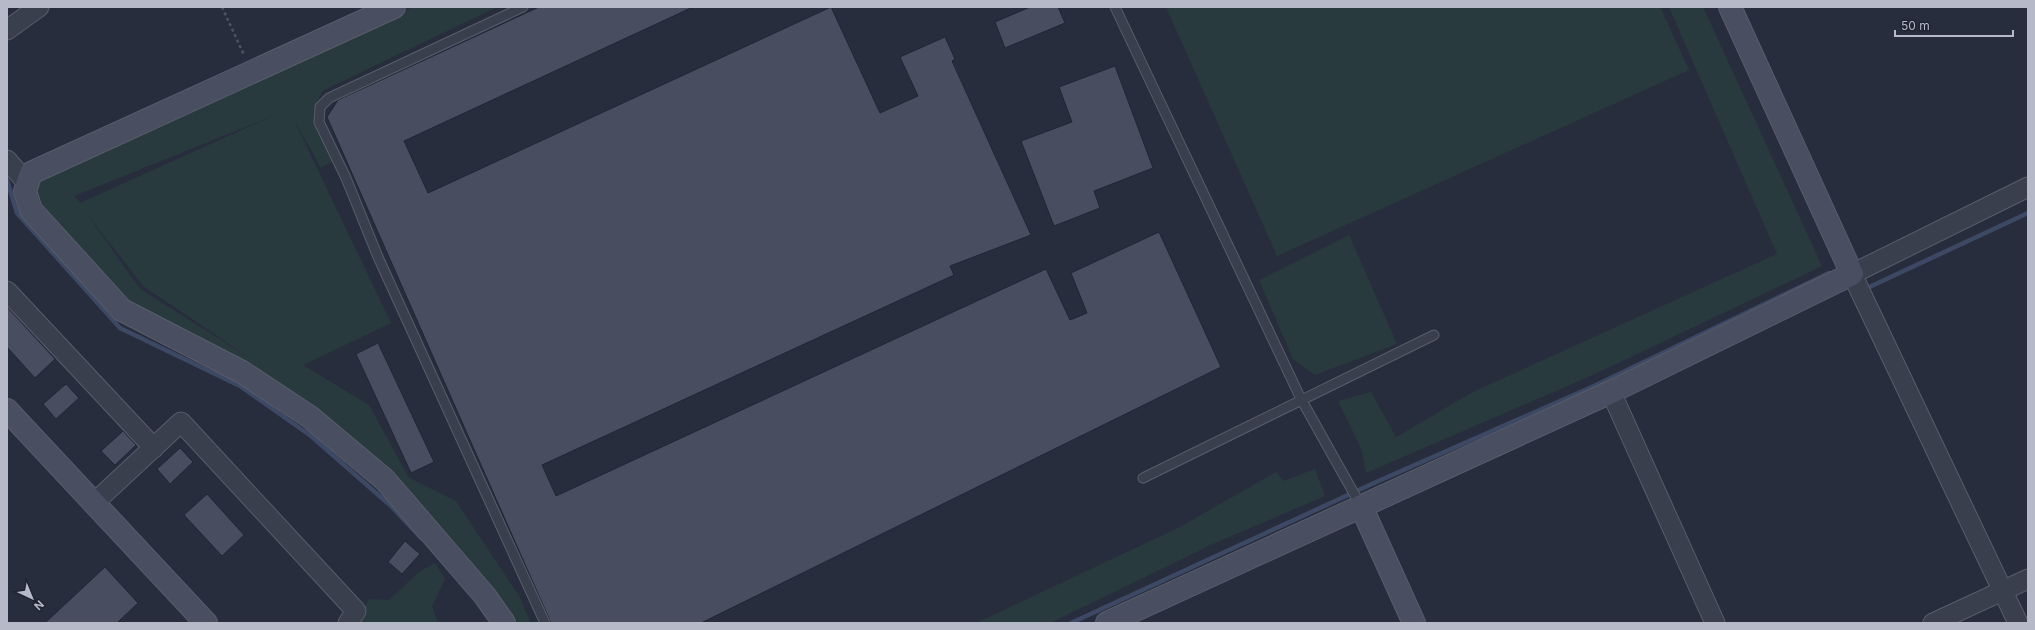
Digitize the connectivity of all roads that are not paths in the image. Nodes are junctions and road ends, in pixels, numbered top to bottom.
1 (39, 7) edge
2 (394, 7) edge
3 (523, 7) edge
4 (1115, 7) edge
5 (1730, 7) edge
6 (7, 30) edge
7 (7, 160) edge
8 (28, 184) junction
9 (2028, 187) edge
10 (1852, 274) junction
11 (7, 291) edge
12 (1434, 335) dead end
13 (1611, 392) junction
14 (1301, 399) junction
15 (7, 410) edge
16 (154, 448) junction
17 (1143, 478) dead end
18 (94, 503) junction
19 (1361, 506) junction
20 (2028, 579) edge
21 (2003, 591) junction
22 (1109, 622) edge
23 (206, 623) edge
24 (348, 623) edge
25 (504, 623) edge
26 (545, 623) edge
27 (1414, 623) edge
28 (1715, 623) edge
29 (1934, 623) edge
30 (2018, 623) edge

1 - 6 street
2 - 8 street
3 - 26 lane
4 - 14 lane
5 - 10 street
7 - 8 street
8 - 25 street
9 - 10 street
10 - 13 street
10 - 21 street
11 - 16 street
12 - 14 lane
13 - 19 street
13 - 28 street
14 - 17 lane
14 - 19 lane
15 - 18 street
16 - 18 street
16 - 24 street
18 - 23 street
19 - 22 street
19 - 27 street
20 - 21 street
21 - 29 street
21 - 30 street

